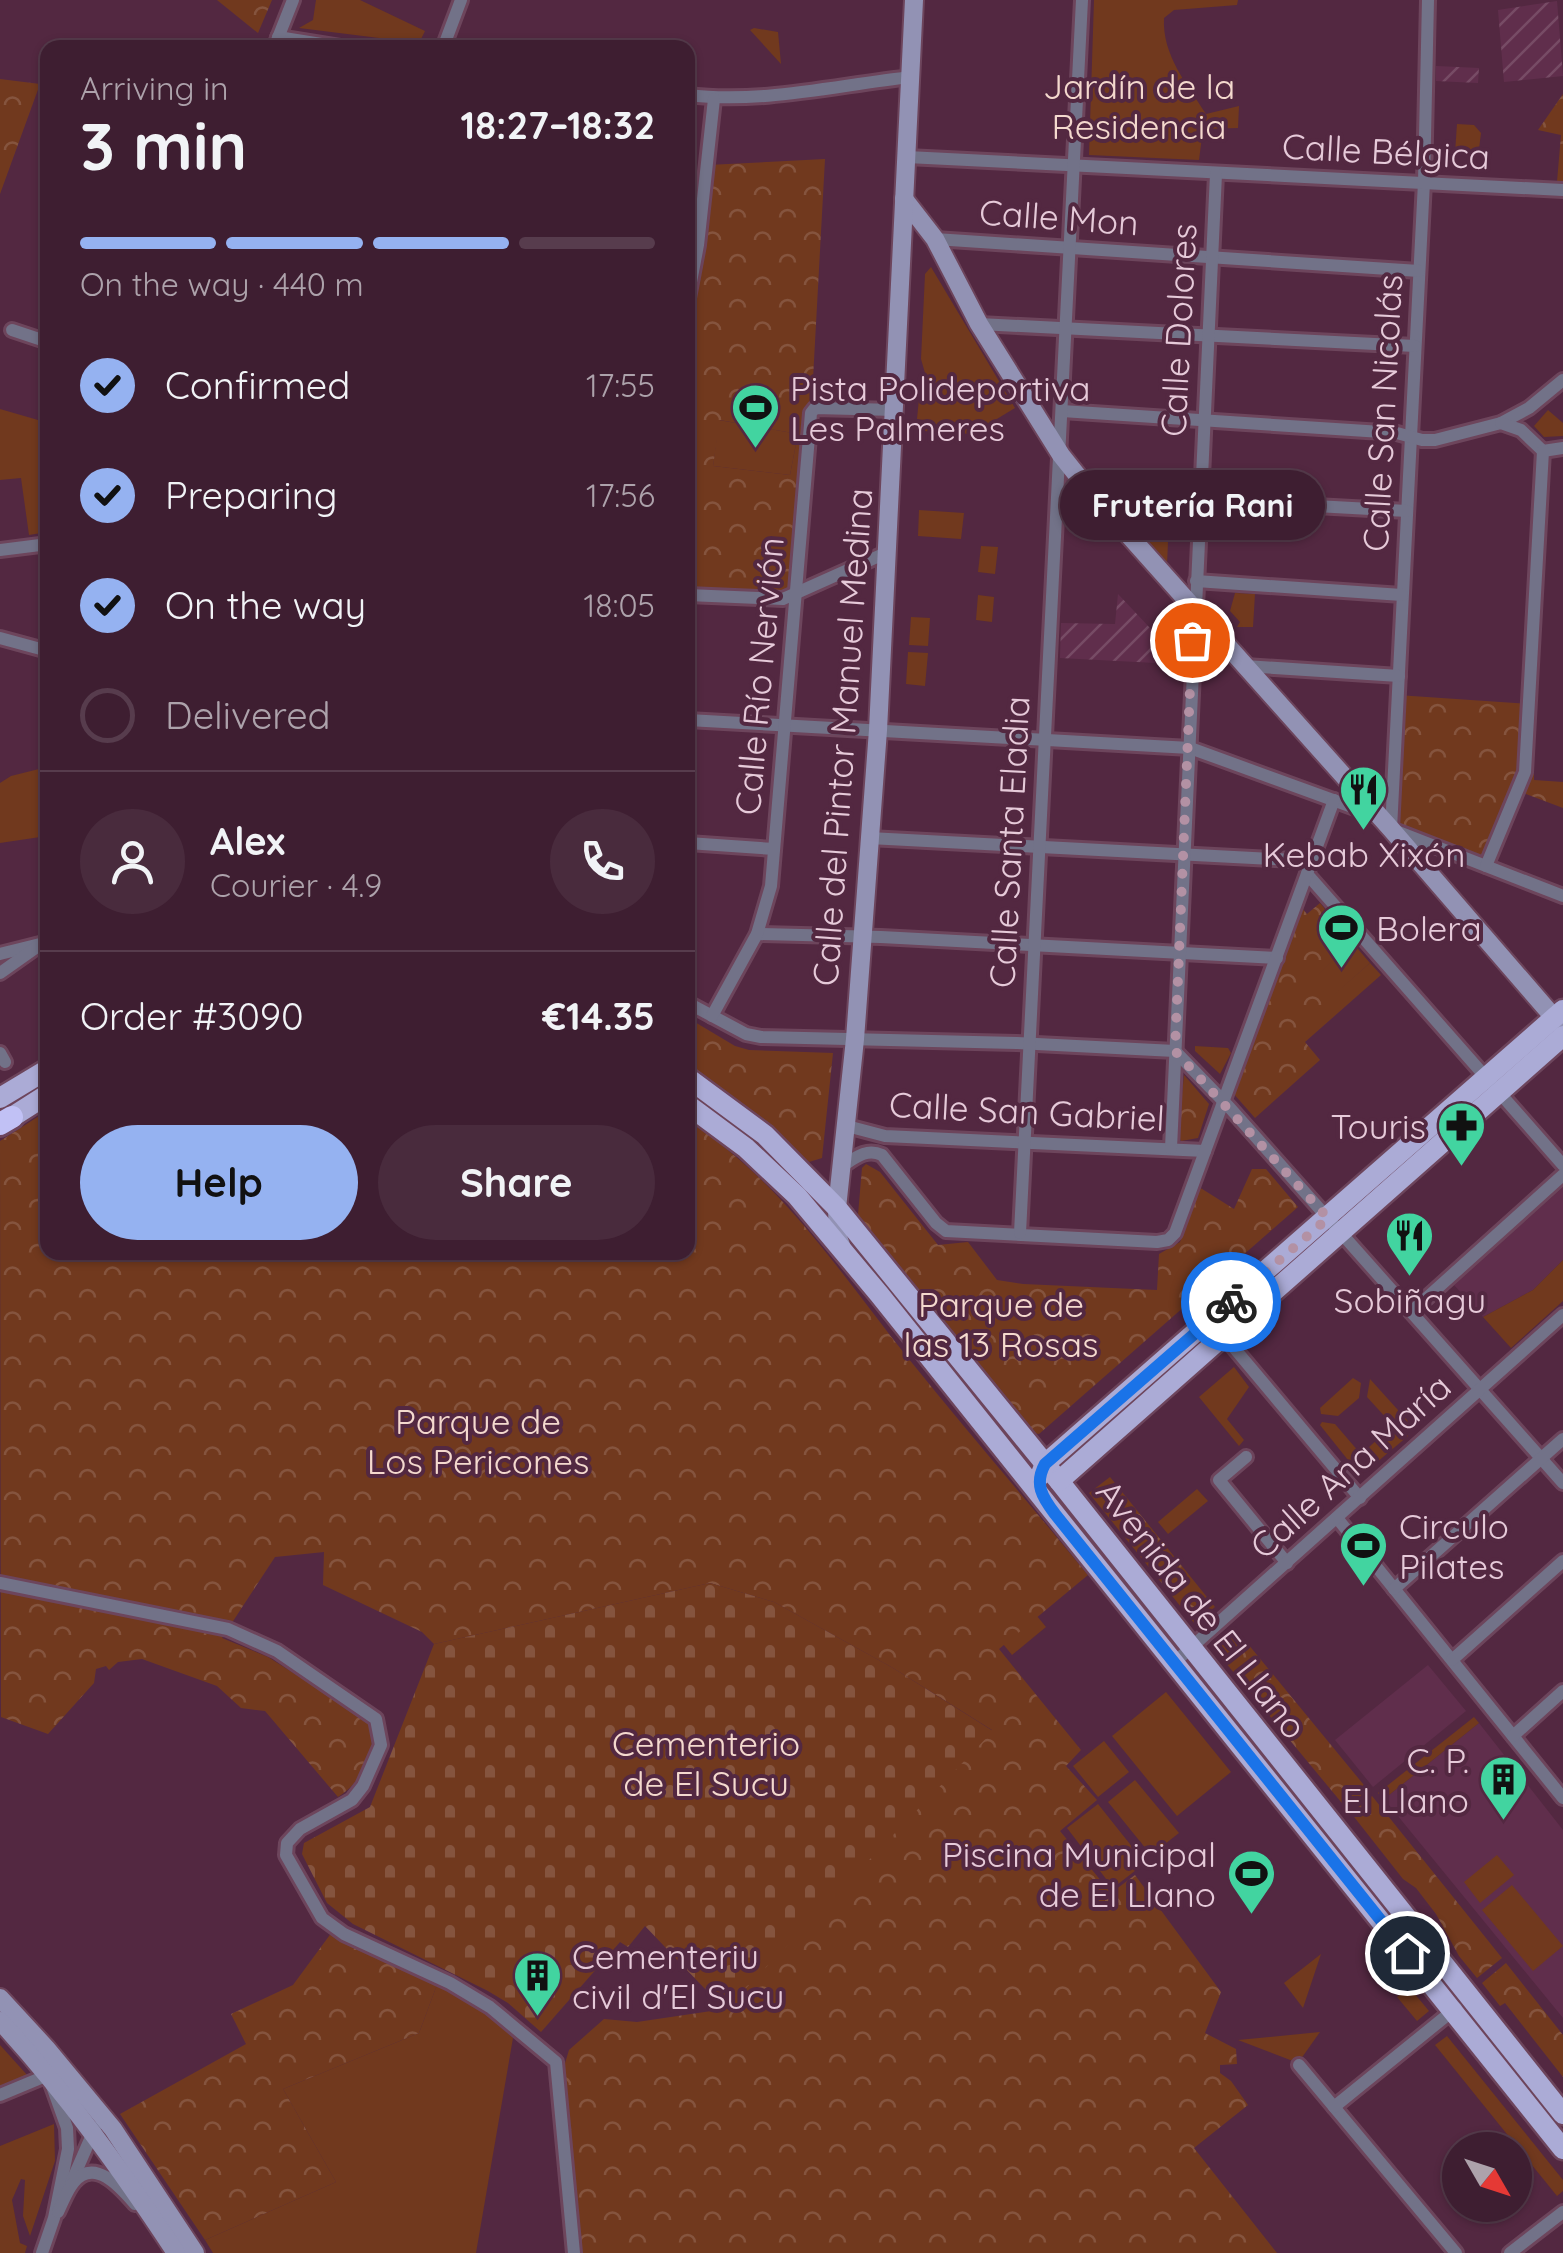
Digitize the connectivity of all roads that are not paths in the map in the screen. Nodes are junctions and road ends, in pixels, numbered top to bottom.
1 (293, 0) edge
2 (462, 0) edge
3 (914, 0) edge
4 (1082, 0) edge
5 (1428, 0) edge
6 (277, 40) edge
7 (446, 40) edge
8 (911, 77) junction
9 (695, 97) edge
10 (714, 98) junction
11 (907, 157) junction
12 (1074, 167) junction
13 (1216, 174) junction
14 (1424, 182) junction
15 (1563, 190) edge
16 (904, 196) junction
17 (935, 239) junction
18 (1070, 247) junction
19 (1212, 257) junction
20 (695, 260) edge
21 (1419, 271) junction
22 (979, 324) junction
23 (1067, 328) junction
24 (12, 330) dead end
25 (1208, 336) junction
26 (40, 339) edge
27 (1415, 346) junction
28 (1563, 380) edge
29 (1530, 408) junction
30 (895, 410) junction
31 (1062, 411) junction
32 (1204, 418) junction
33 (1501, 423) junction
34 (1521, 430) junction
35 (1411, 436) junction
36 (1563, 448) edge
37 (1543, 451) junction
38 (1061, 455) junction
39 (1092, 494) junction
40 (1199, 500) junction
41 (1407, 512) junction
42 (40, 545) edge
43 (0, 550) edge
44 (888, 552) junction
45 (1196, 581) junction
46 (695, 595) edge
47 (794, 595) junction
48 (1402, 595) junction
49 (1194, 609) junction
50 (0, 638) edge
51 (40, 649) edge
52 (1242, 666) junction
53 (1399, 676) junction
54 (695, 720) edge
55 (784, 724) junction
56 (878, 730) junction
57 (1045, 739) junction
58 (1190, 748) junction
59 (1334, 800) junction
60 (1386, 823) junction
61 (869, 838) junction
62 (695, 843) edge
63 (1038, 847) junction
64 (774, 849) junction
65 (1184, 852) junction
66 (1486, 866) junction
67 (1310, 868) junction
68 (1563, 896) edge
69 (757, 934) junction
70 (862, 936) junction
71 (40, 945) edge
72 (1033, 946) junction
73 (40, 947) edge
74 (1180, 952) junction
75 (0, 954) edge
76 (1277, 958) junction
77 (0, 973) edge
78 (695, 1007) edge
79 (712, 1016) junction
80 (1561, 1023) edge
81 (855, 1039) junction
82 (1028, 1044) junction
83 (1175, 1051) junction
84 (40, 1077) edge
85 (695, 1083) edge
86 (1493, 1085) junction
87 (40, 1098) edge
88 (1224, 1101) junction
89 (695, 1111) edge
90 (3, 1116) edge
91 (847, 1126) junction
92 (885, 1136) junction
93 (1024, 1142) junction
94 (1171, 1148) junction
95 (1205, 1152) junction
96 (882, 1155) junction
97 (844, 1165) junction
98 (1563, 1165) edge
99 (1563, 1174) edge
100 (808, 1175) junction
101 (838, 1208) junction
102 (1334, 1225) junction
103 (1020, 1234) junction
104 (843, 1252) junction
105 (1411, 1312) junction
106 (1563, 1315) edge
107 (1224, 1336) junction
108 (1480, 1390) junction
109 (1563, 1440) edge
110 (1246, 1457) dead end
111 (1541, 1458) junction
112 (1042, 1480) junction
113 (1563, 1483) edge
114 (1360, 1498) junction
115 (1338, 1518) junction
116 (1563, 1562) edge
117 (1288, 1563) junction
118 (0, 1583) edge
119 (1394, 1588) junction
120 (1184, 1655) junction
121 (1452, 1660) junction
122 (1563, 1691) edge
123 (1513, 1736) junction
124 (1563, 1798) edge
125 (0, 1998) edge
126 (1462, 2004) junction
127 (0, 2021) edge
128 (1298, 2065) dead end
129 (48, 2074) junction
130 (0, 2095) edge
131 (1334, 2107) junction
132 (96, 2108) junction
133 (1563, 2114) edge
134 (94, 2132) junction
135 (1563, 2149) edge
136 (70, 2186) junction
137 (1563, 2212) edge
138 (54, 2218) junction
139 (174, 2249) edge
140 (42, 2253) edge
141 (195, 2253) edge
142 (574, 2253) edge
143 (1456, 2253) edge
144 (1510, 2253) edge

1 - 6 street
2 - 7 street
3 - 8 main road, Calle del Pintor Manuel Medina
4 - 12 street, Calle Santa Eladia
5 - 14 street, Calle San Nicolás
8 - 10 street
8 - 11 main road, Calle del Pintor Manuel Medina
9 - 10 street
10 - 20 street
11 - 12 street, Calle Bélgica
11 - 16 main road, Calle del Pintor Manuel Medina
12 - 13 street, Calle Bélgica
12 - 18 street, Calle Santa Eladia
13 - 14 street, Calle Bélgica
13 - 19 street, Calle Dolores
14 - 15 street, Calle Bélgica
14 - 21 street, Calle San Nicolás
16 - 17 main road
16 - 30 main road, Calle del Pintor Manuel Medina
17 - 18 street, Calle Mon
17 - 22 main road
18 - 19 street, Calle Mon
18 - 23 street, Calle Santa Eladia
19 - 21 street, Calle Mon
19 - 25 street, Calle Dolores
21 - 27 street, Calle San Nicolás
22 - 23 street
22 - 38 main road
23 - 25 street
23 - 31 street, Calle Santa Eladia
24 - 26 street
25 - 27 street
25 - 32 street, Calle Dolores
27 - 35 street, Calle San Nicolás
28 - 29 street
29 - 33 street
29 - 34 street
30 - 44 main road, Calle del Pintor Manuel Medina
30 - 47 street, Calle Río Nervión
31 - 32 street
31 - 38 street, Calle Santa Eladia
32 - 35 street
32 - 40 street, Calle Dolores
33 - 34 street
33 - 35 street
34 - 37 street
35 - 41 street, Calle San Nicolás
36 - 37 street
37 - 66 street
38 - 39 main road
38 - 57 street, Calle Santa Eladia
39 - 40 street
39 - 49 main road
40 - 41 street
40 - 45 street, Calle Dolores
41 - 48 street, Calle San Nicolás
42 - 43 street
44 - 47 street
44 - 56 main road, Calle del Pintor Manuel Medina
45 - 48 street
45 - 49 street, Calle Dolores
46 - 47 street
47 - 55 street, Calle Río Nervión
48 - 53 street, Calle San Nicolás
49 - 52 main road
49 - 58 street, Calle Dolores
50 - 51 street
52 - 53 street
52 - 60 main road
53 - 60 street, Calle San Nicolás
54 - 55 street
55 - 56 street
55 - 64 street, Calle Río Nervión
56 - 57 street
56 - 61 main road, Calle del Pintor Manuel Medina
57 - 58 street
57 - 63 street, Calle Santa Eladia
58 - 59 street
58 - 65 street, Calle Dolores
59 - 60 street
59 - 67 street
60 - 66 street
60 - 80 main road
61 - 63 street
61 - 70 main road, Calle del Pintor Manuel Medina
62 - 64 street
63 - 65 street
63 - 72 street, Calle Santa Eladia
64 - 69 street, Calle Río Nervión
65 - 67 street
65 - 74 street, Calle Dolores
66 - 68 street
67 - 76 street
67 - 86 street
69 - 70 street
69 - 79 street, Calle Río Nervión
70 - 72 street
70 - 81 main road, Calle del Pintor Manuel Medina
71 - 75 street
72 - 74 street
72 - 82 street, Calle Santa Eladia
73 - 77 street
74 - 76 street
74 - 83 street, Calle Dolores
76 - 88 street
78 - 79 street
79 - 81 street
80 - 86 main road
81 - 82 street
81 - 91 main road, Calle del Pintor Manuel Medina
82 - 83 street
82 - 93 street, Calle Santa Eladia
83 - 88 street
83 - 94 street, Calle Dolores
84 - 90 main road
85 - 100 main road, Avenida de El Llano
86 - 98 street
86 - 102 main road
87 - 90 main road
88 - 95 street
88 - 102 street
89 - 104 main road, Avenida de El Llano
91 - 92 street, Calle San Gabriel
91 - 97 main road, Calle del Pintor Manuel Medina
92 - 93 street, Calle San Gabriel
92 - 96 street
93 - 94 street, Calle San Gabriel
93 - 103 street, Calle Santa Eladia
94 - 95 street, Calle San Gabriel
95 - 103 street
96 - 97 street
96 - 103 street
97 - 100 main road
97 - 101 main road, Calle del Pintor Manuel Medina
99 - 105 street
100 - 101 main road, Avenida de El Llano
101 - 104 main road, Calle del Pintor Manuel Medina
101 - 112 main road, Avenida de El Llano
102 - 105 street
102 - 107 main road
102 - 112 main road
104 - 112 main road, Avenida de El Llano
105 - 108 street
106 - 108 street, Calle Ana María
107 - 112 main road
107 - 114 street
108 - 111 street
108 - 114 street, Calle Ana María
109 - 111 street
110 - 117 street
111 - 113 street
111 - 119 street
112 - 120 main road, Avenida de El Llano
114 - 115 street, Calle Ana María
115 - 117 street, Calle Ana María
115 - 119 street
116 - 121 street
117 - 120 street, Calle Ana María
118 - 142 street
119 - 121 street
120 - 126 main road, Avenida de El Llano
121 - 123 street
122 - 123 street
123 - 124 street
125 - 132 main road
126 - 131 street
126 - 133 main road, Avenida de El Llano
126 - 135 main road, Avenida de El Llano
127 - 129 main road
128 - 131 street
129 - 130 street
129 - 134 main road
129 - 138 street
131 - 143 street
132 - 134 street
132 - 141 main road
134 - 136 street
134 - 139 main road
136 - 138 street
136 - 139 street
137 - 144 street
138 - 140 street

